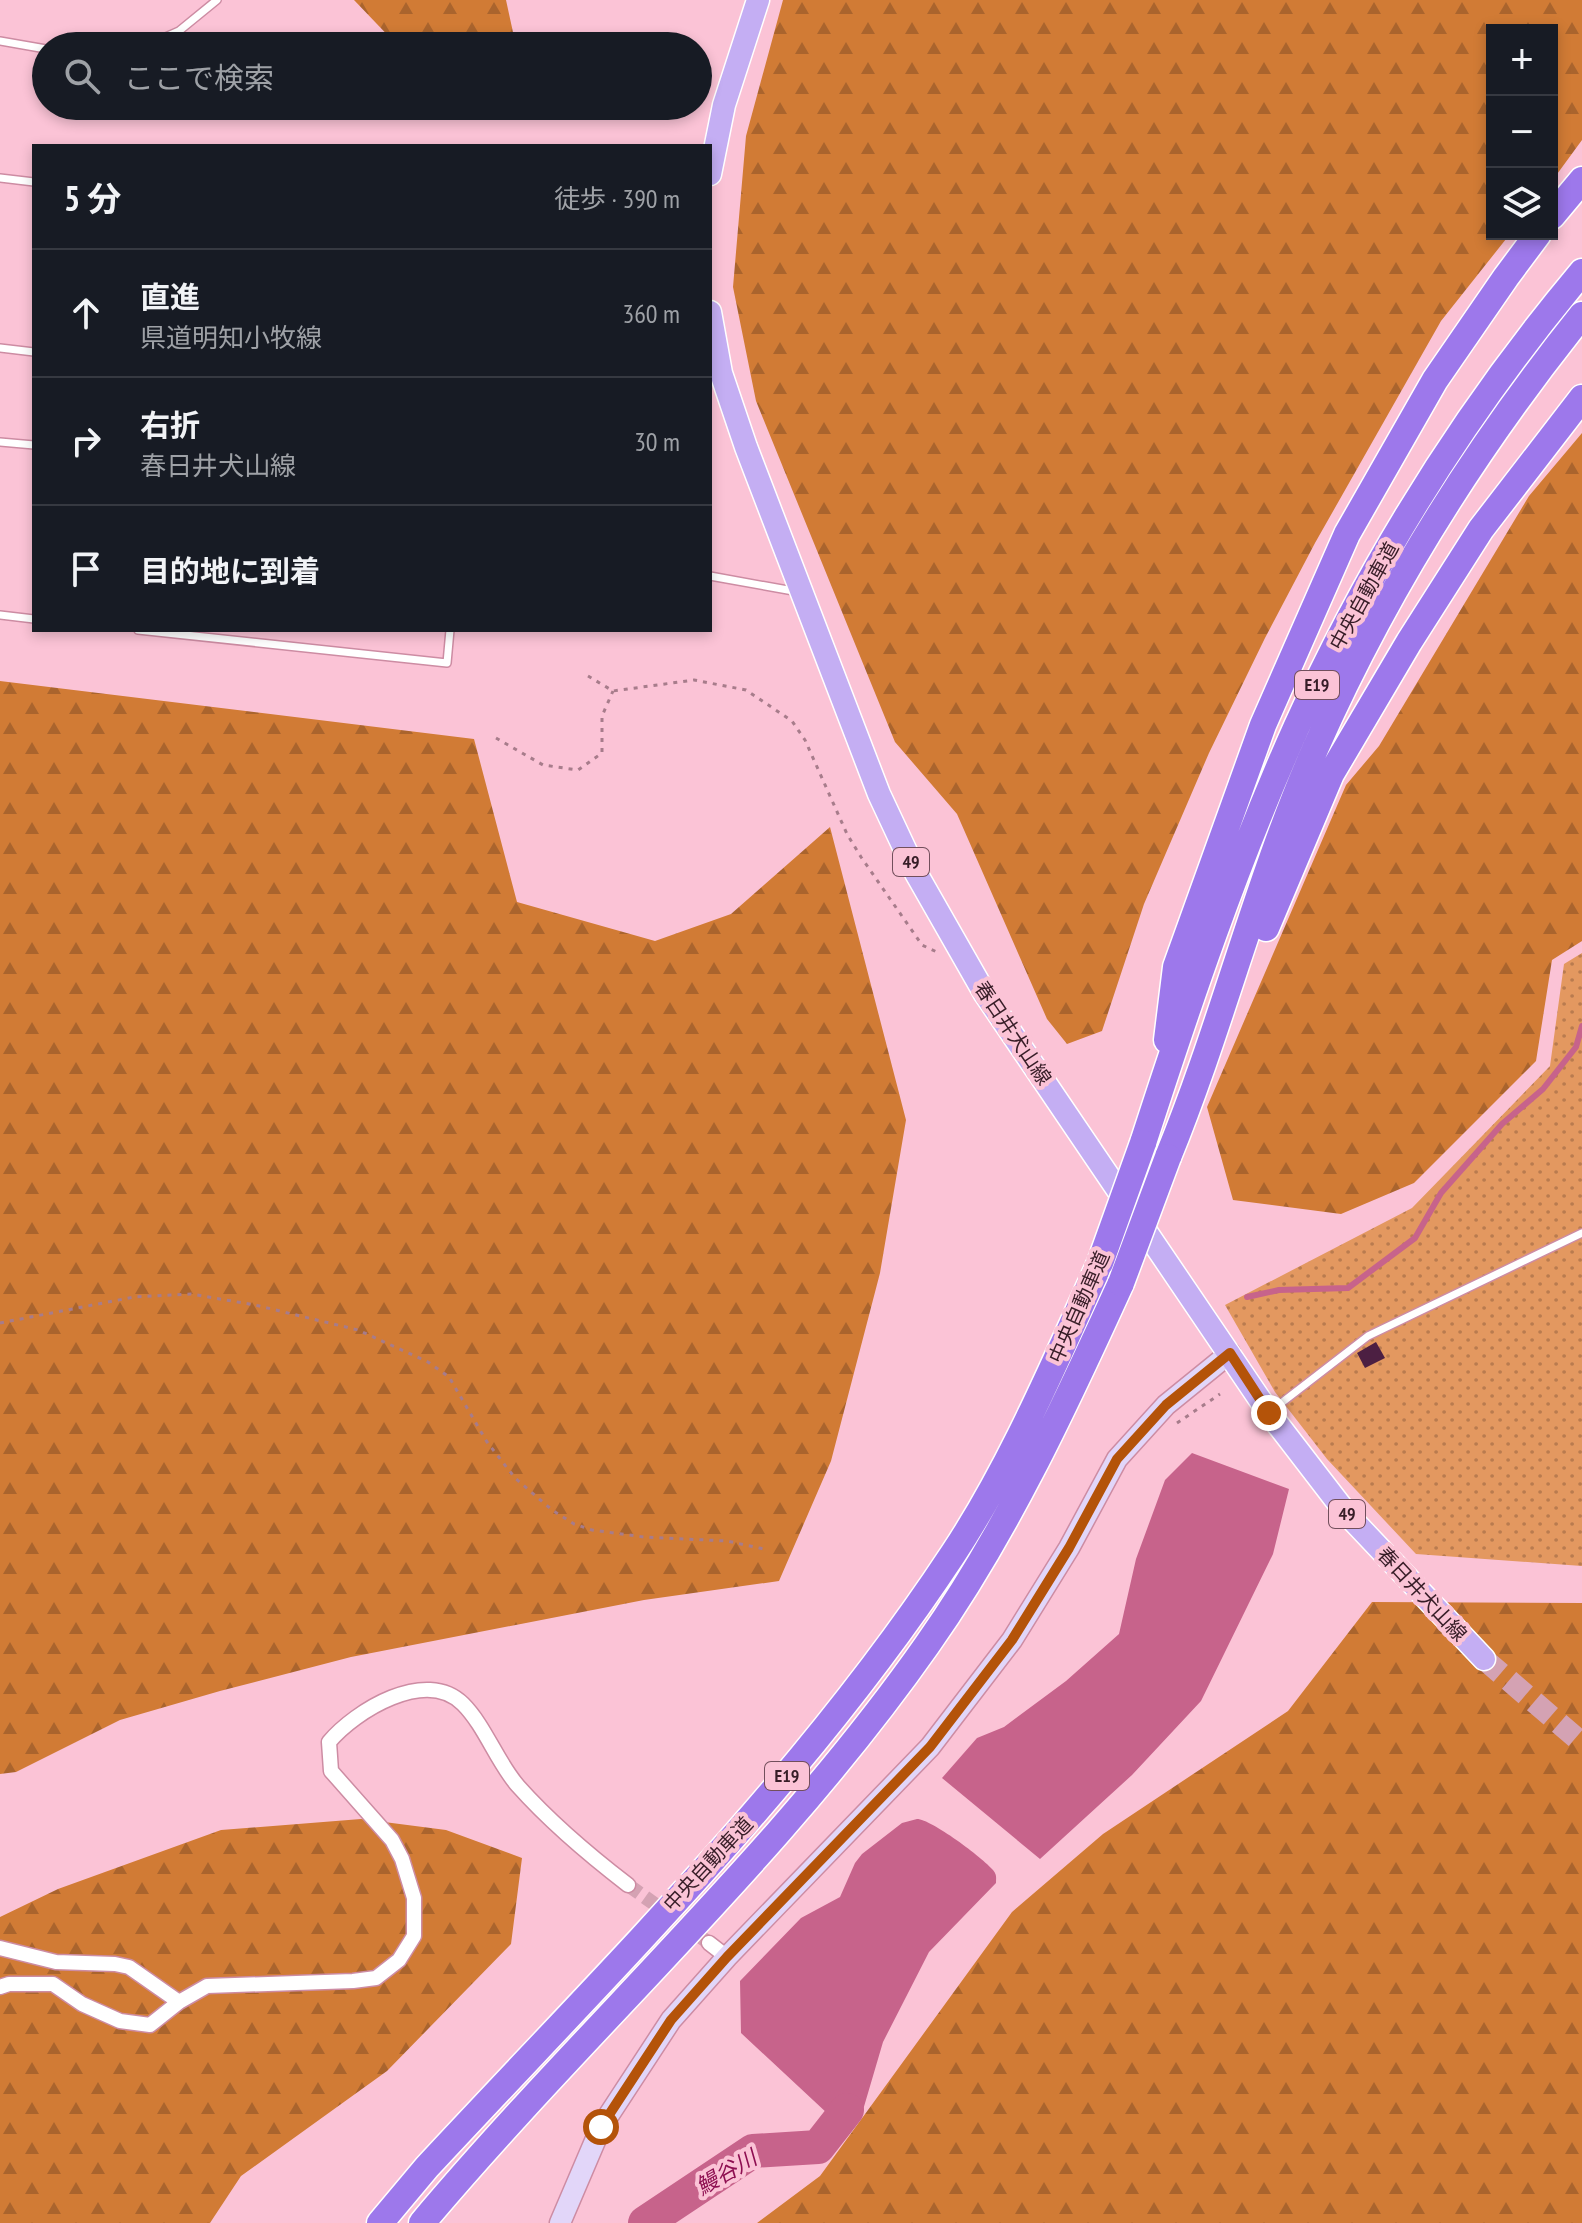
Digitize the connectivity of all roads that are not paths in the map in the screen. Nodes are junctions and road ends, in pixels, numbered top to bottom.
1 (217, 0) edge
2 (758, 0) edge
3 (177, 32) edge
4 (0, 41) edge
5 (32, 47) edge
6 (712, 164) edge
7 (0, 178) edge
8 (1582, 180) edge
9 (32, 182) edge
10 (1558, 209) edge
11 (1534, 240) edge
12 (1582, 272) edge
13 (1582, 315) edge
14 (712, 323) edge
15 (0, 348) edge
16 (32, 352) edge
17 (1582, 398) edge
18 (0, 442) edge
19 (32, 445) edge
20 (712, 576) edge
21 (801, 593) junction
22 (0, 615) edge
23 (32, 619) edge
24 (157, 632) edge
25 (450, 632) edge
26 (1162, 1087) junction
27 (1170, 1152) junction
28 (1582, 1233) edge
29 (1230, 1353) junction
30 (1269, 1413) junction
31 (1484, 1659) tunnel mouth
32 (628, 1885) tunnel mouth
33 (709, 1943) tunnel mouth
34 (0, 1948) edge
35 (727, 1957) junction
36 (0, 1987) edge
37 (179, 2002) junction
38 (380, 2223) edge
39 (422, 2223) edge
40 (560, 2223) edge

1 - 3 lane
2 - 6 main road
4 - 5 lane
7 - 9 lane
8 - 10 highway
11 - 26 highway
12 - 26 highway, 中央自動車道 / E19
13 - 27 highway, 中央自動車道 / E19
14 - 21 main road, 春日井犬山線 / 49
15 - 16 lane
17 - 27 highway
18 - 19 lane
20 - 21 lane
21 - 29 main road, 春日井犬山線 / 49
22 - 23 lane
24 - 25 lane
26 - 38 highway, 中央自動車道 / E19, bridge
27 - 39 highway, 中央自動車道 / E19, bridge
28 - 30 lane
29 - 30 main road, 春日井犬山線 / 49
29 - 35 main road
30 - 31 main road, 春日井犬山線 / 49
32 - 37 street
33 - 35 street
34 - 37 street
35 - 40 main road
36 - 37 street

